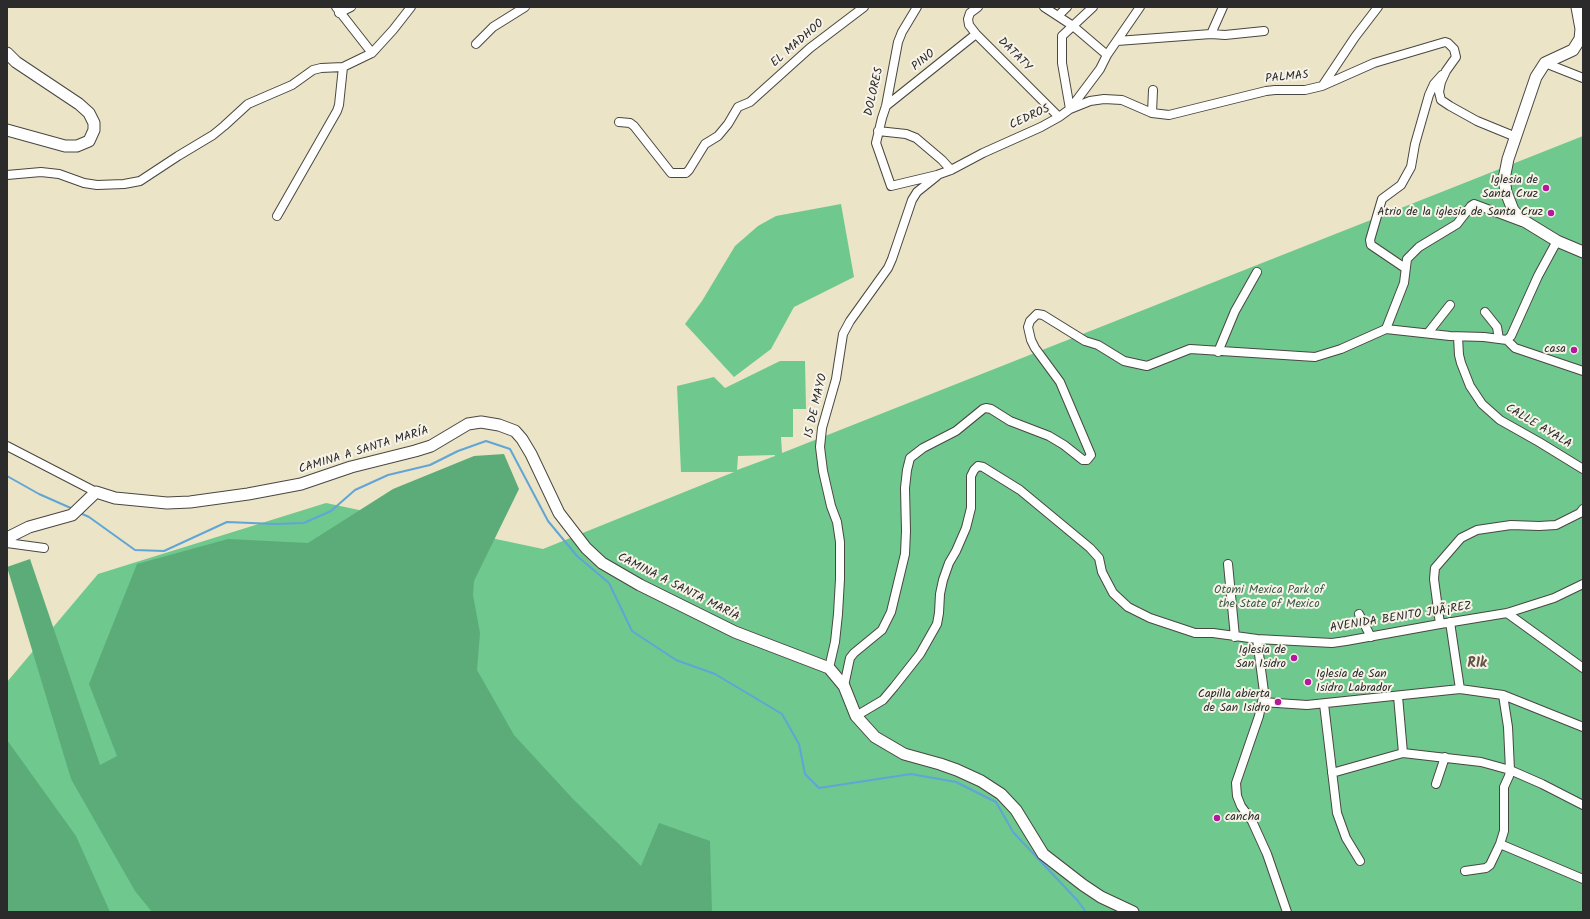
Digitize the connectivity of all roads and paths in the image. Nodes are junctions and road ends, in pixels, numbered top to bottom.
1 (350, 7) edge
2 (411, 7) edge
3 (525, 7) edge
4 (864, 7) edge
5 (918, 7) edge
6 (978, 7) edge
7 (1044, 7) edge
8 (1067, 7) edge
9 (1093, 7) edge
10 (1140, 7) edge
11 (1224, 7) edge
12 (1378, 7) edge
13 (1577, 7) edge
14 (337, 10) edge
15 (1058, 16) junction
16 (1073, 26) junction
17 (1582, 29) edge
18 (1264, 32) dead end
19 (976, 34) junction
20 (1211, 34) junction
21 (1117, 41) junction
22 (476, 44) dead end
23 (7, 53) edge
24 (372, 53) junction
25 (1107, 55) junction
26 (1545, 63) junction
27 (342, 67) junction
28 (1446, 71) junction
29 (1583, 78) edge
30 (1322, 86) junction
31 (1153, 90) dead end
32 (886, 106) junction
33 (1070, 109) junction
34 (1152, 113) junction
35 (1059, 117) junction
36 (619, 122) dead end
37 (7, 130) edge
38 (878, 131) junction
39 (1516, 138) junction
40 (951, 170) junction
41 (7, 175) edge
42 (937, 175) junction
43 (891, 186) joint
44 (277, 216) dead end
45 (1534, 228) junction
46 (1557, 241) junction
47 (1583, 252) edge
48 (1405, 268) junction
49 (1257, 272) dead end
50 (1450, 305) dead end
51 (1485, 312) dead end
52 (1386, 329) junction
53 (1428, 333) junction
54 (1458, 337) junction
55 (1503, 340) junction
56 (1218, 352) junction
57 (1583, 371) edge
58 (7, 446) edge
59 (1583, 470) edge
60 (95, 494) junction
61 (1583, 509) edge
62 (7, 538) edge
63 (7, 543) edge
64 (44, 548) dead end
65 (1228, 564) dead end
66 (1583, 584) edge
67 (1507, 613) junction
68 (1359, 614) dead end
69 (1450, 622) junction
70 (1440, 624) junction
71 (1235, 637) junction
72 (1370, 637) junction
73 (1257, 639) junction
74 (829, 668) junction
75 (1583, 668) edge
76 (844, 686) junction
77 (1460, 689) junction
78 (1503, 695) junction
79 (1398, 696) junction
80 (1262, 702) junction
81 (1324, 704) junction
82 (856, 716) junction
83 (1583, 727) edge
84 (1402, 752) junction
85 (1445, 757) junction
86 (1510, 770) junction
87 (1332, 773) junction
88 (1436, 784) dead end
89 (1583, 805) edge
90 (1500, 844) junction
91 (1360, 862) dead end
92 (1465, 872) dead end
93 (1583, 879) edge
94 (1133, 912) edge
95 (1287, 912) edge

1 - 14 street
2 - 24 street
3 - 22 street
4 - 36 street, EL MADHOO
5 - 32 street, DOLORES
6 - 19 street, DATATY
7 - 15 street
8 - 15 street
9 - 16 street
10 - 21 street
11 - 20 street
12 - 30 street
13 - 17 main road
14 - 24 street
15 - 16 street
16 - 25 street
16 - 33 street
17 - 26 main road
18 - 20 street
19 - 32 street, PINO
19 - 35 street, DATATY
20 - 21 street
21 - 25 street
23 - 37 main road
24 - 27 street
25 - 33 street
26 - 29 street
26 - 39 main road
27 - 41 street
27 - 44 street
28 - 30 street, PALMAS
28 - 39 street, PALMAS
28 - 48 street, PALMAS
30 - 34 street, PALMAS
31 - 34 street
32 - 38 street, DOLORES
33 - 34 street, PALMAS
33 - 35 street, CEDROS
35 - 40 street, CEDROS
38 - 40 street
38 - 43 street, DOLORES
39 - 45 main road
40 - 42 street, CEDROS
42 - 43 street, CEDROS
42 - 74 street, 15 DE MAYO
45 - 46 main road
45 - 48 street
46 - 47 main road
46 - 55 street
48 - 52 street
49 - 56 street
50 - 53 street
51 - 55 street
52 - 53 street
52 - 56 street
53 - 54 street
54 - 55 street
54 - 59 street, CALLE AYALA
55 - 57 street
56 - 76 street
58 - 60 street
60 - 62 main road
60 - 74 main road, CAMINA A SANTA MARÍA
61 - 70 street
63 - 64 street
65 - 71 street
66 - 67 street, AVENIDA BENITO JUÃ¡REZ
67 - 69 street, AVENIDA BENITO JUÃ¡REZ
67 - 75 street
68 - 72 street
69 - 70 street, AVENIDA BENITO JUÃ¡REZ
69 - 77 street
70 - 72 street, AVENIDA BENITO JUÃ¡REZ
71 - 73 street, AVENIDA BENITO JUÃ¡REZ
71 - 82 street, AVENIDA BENITO JUÃ¡REZ
72 - 73 street, AVENIDA BENITO JUÃ¡REZ
73 - 80 street
74 - 76 main road, CAMINA A SANTA MARÍA
76 - 82 main road, CAMINA A SANTA MARÍA
77 - 78 street
77 - 79 street
78 - 83 street
78 - 86 street
79 - 81 street
79 - 84 street
80 - 81 street
80 - 95 street
81 - 87 street
82 - 94 main road, CAMINA A SANTA MARÍA
84 - 85 street
84 - 87 street
85 - 86 street
85 - 88 street
86 - 89 street
86 - 90 street
87 - 91 street
90 - 92 street
90 - 93 street

